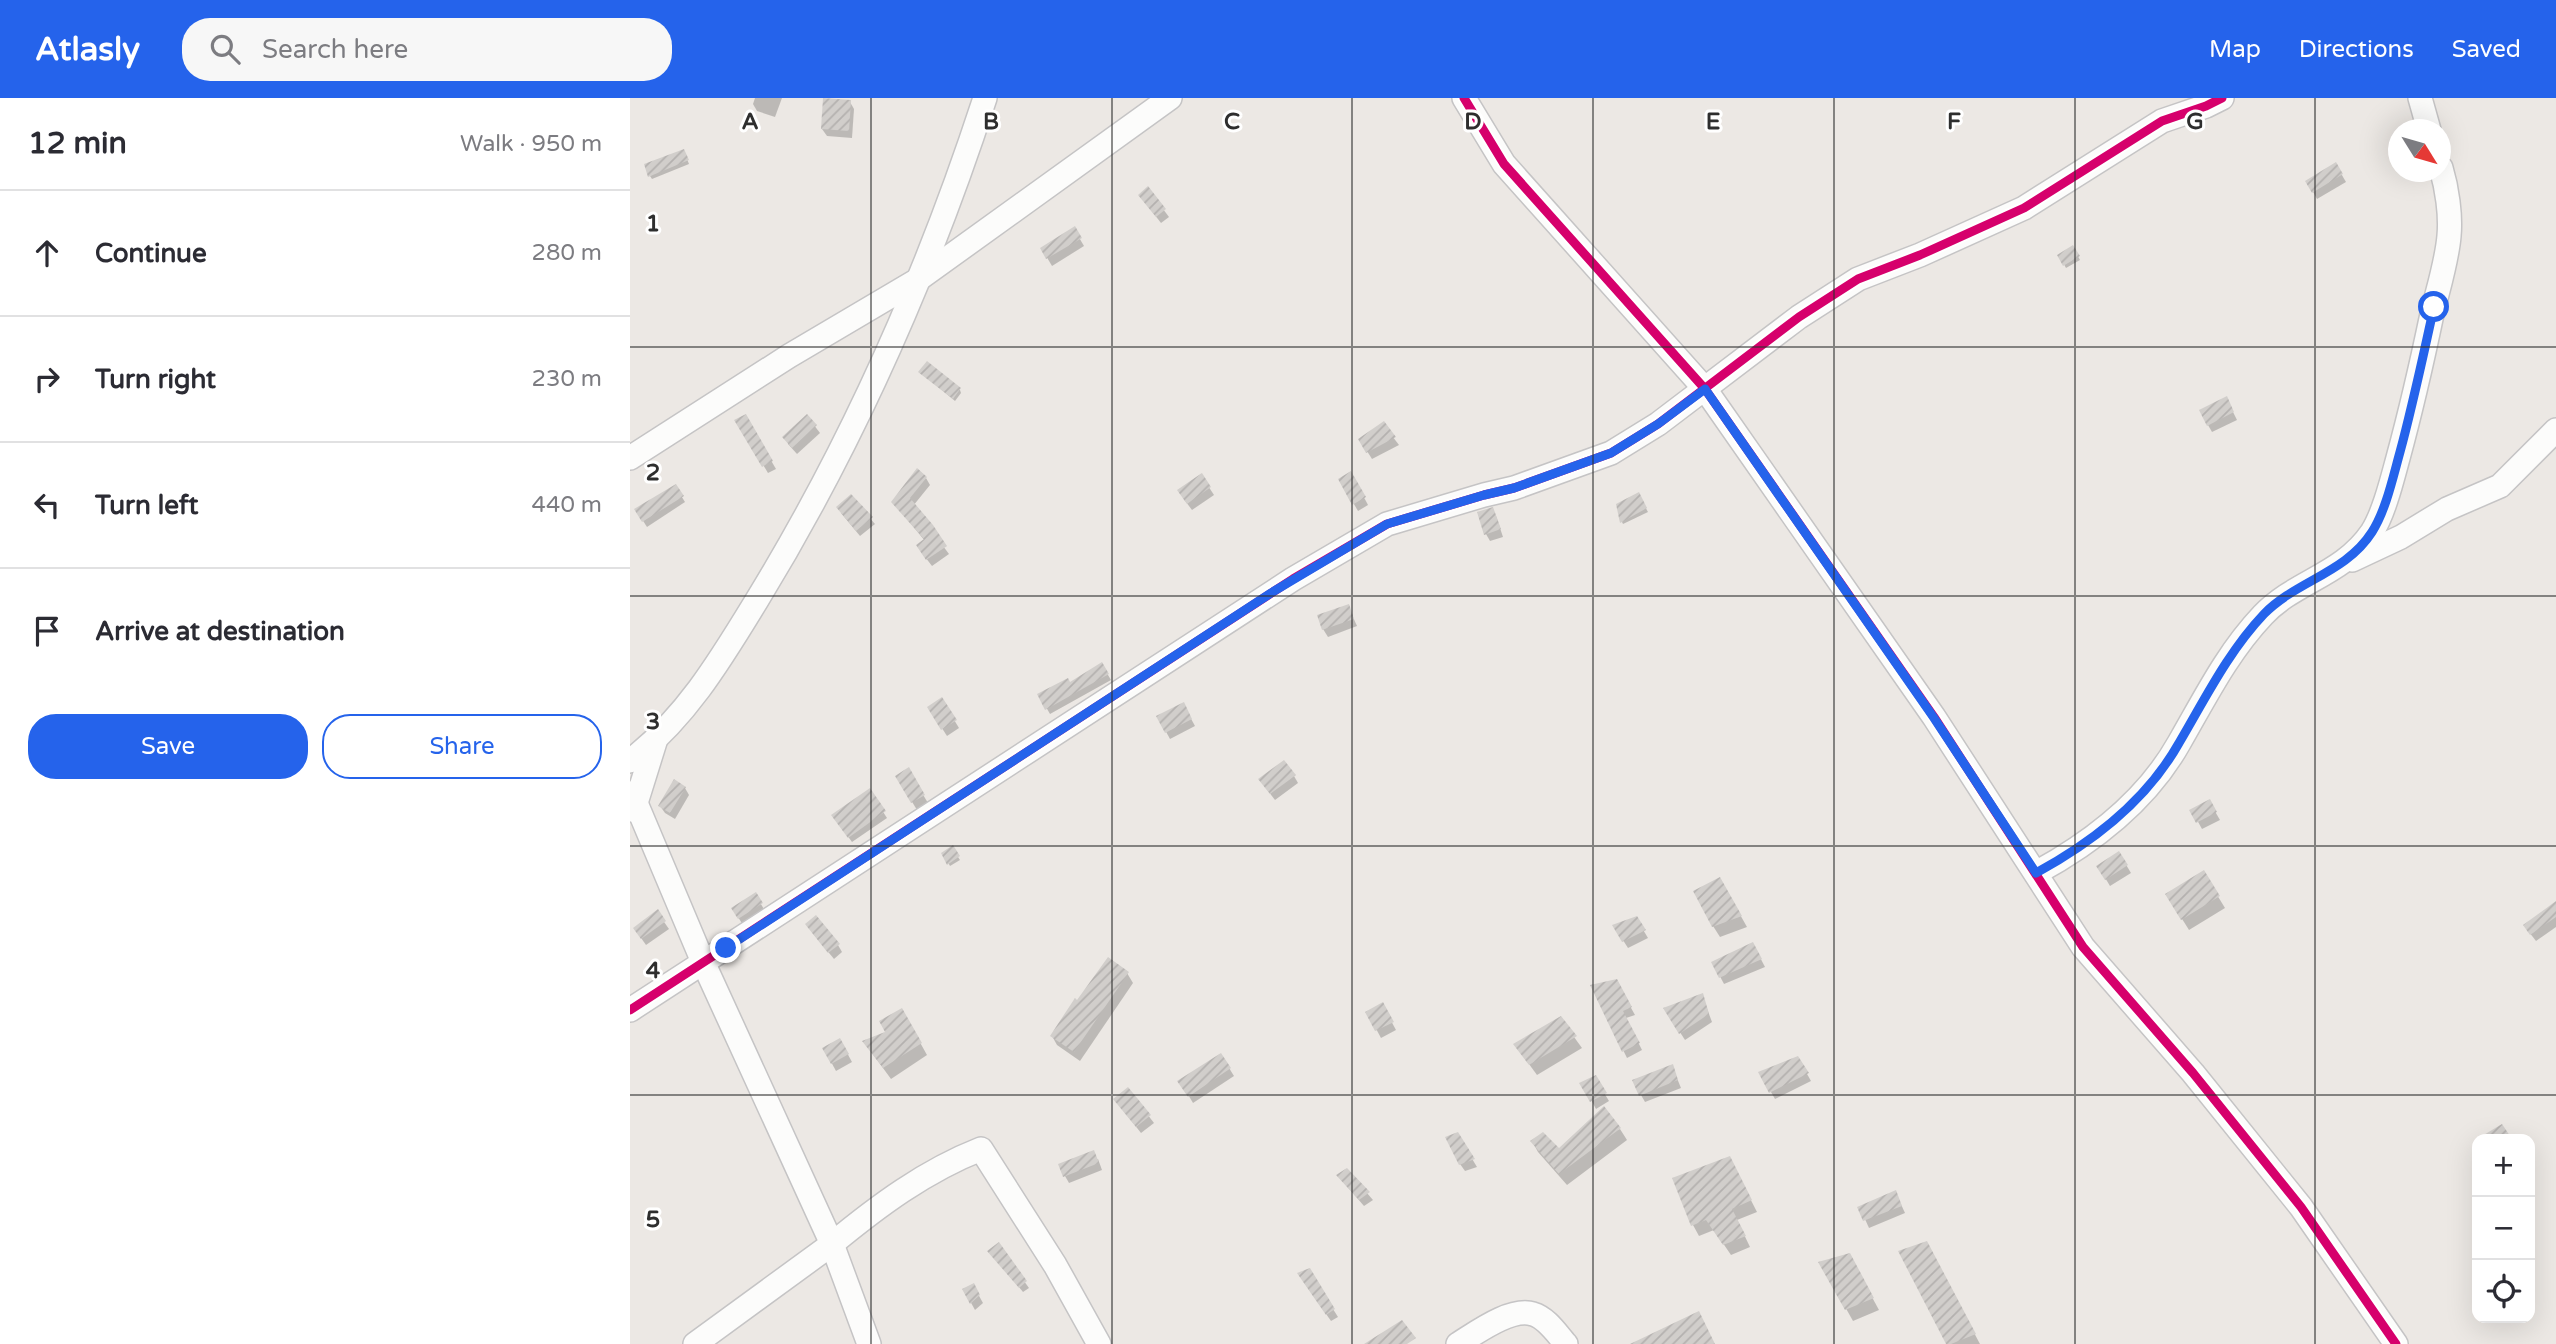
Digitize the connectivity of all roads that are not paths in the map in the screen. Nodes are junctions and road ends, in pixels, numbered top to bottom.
1 (985, 98) edge
2 (1170, 98) edge
3 (1464, 98) edge
4 (2222, 98) edge
5 (2420, 98) edge
6 (2426, 119) edge
7 (2445, 182) edge
8 (916, 281) junction
9 (1705, 389) junction
10 (2556, 430) edge
11 (630, 458) edge
12 (2343, 564) junction
13 (655, 742) junction
14 (630, 761) edge
15 (632, 803) edge
16 (2036, 873) junction
17 (703, 962) junction
18 (630, 1010) edge
19 (832, 1244) junction
20 (695, 1344) edge
21 (869, 1344) edge
22 (1099, 1344) edge
23 (1458, 1344) edge
24 (1566, 1344) edge
25 (2396, 1344) edge

1 - 8 street
2 - 8 street
3 - 9 street
4 - 9 street
5 - 6 street
7 - 12 street
8 - 11 street
8 - 13 street
9 - 16 street
9 - 17 street
10 - 12 street
12 - 16 street
13 - 14 street
13 - 15 street
15 - 17 street
16 - 25 street
17 - 18 street
17 - 19 street
19 - 20 street
19 - 21 street
19 - 22 street
23 - 24 street

